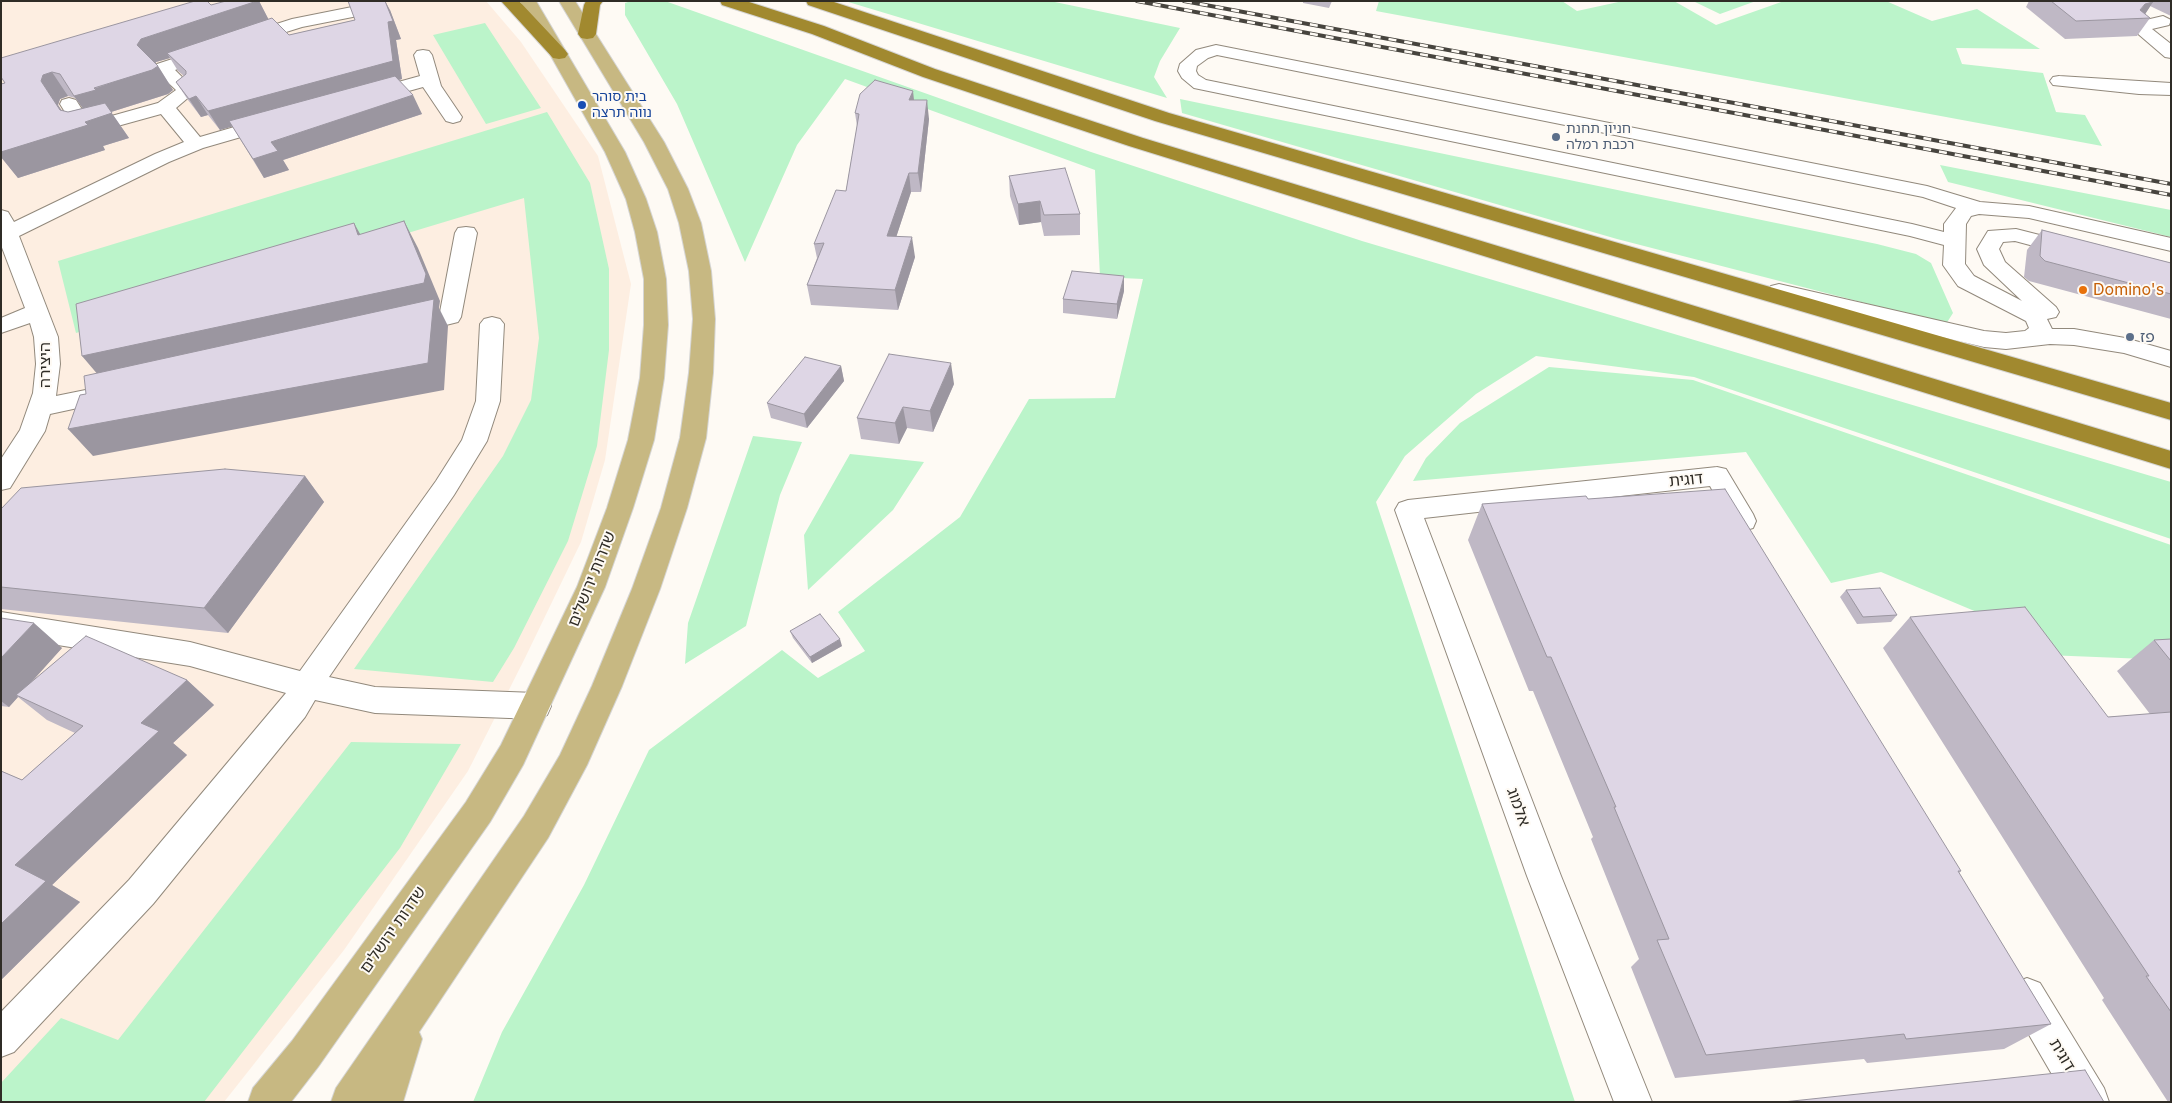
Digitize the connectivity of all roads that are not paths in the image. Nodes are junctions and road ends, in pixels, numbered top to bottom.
1 (509, 1) edge
2 (528, 1) edge
3 (567, 1) edge
4 (595, 1) edge
5 (728, 1) edge
6 (814, 1) edge
7 (2136, 8) edge
8 (367, 9) edge
9 (2167, 23) edge
10 (587, 34) junction
11 (2171, 53) edge
12 (423, 54) dead end
13 (559, 54) junction
14 (431, 79) junction
15 (2059, 81) dead end
16 (2171, 89) edge
17 (354, 100) edge
18 (69, 104) edge
19 (164, 107) junction
20 (1520, 110) junction
21 (453, 117) dead end
22 (288, 118) edge
23 (196, 144) junction
24 (1508, 147) junction
25 (1978, 208) junction
26 (5, 225) edge
27 (466, 233) dead end
28 (1954, 241) junction
29 (2171, 245) edge
30 (2089, 256) edge
31 (1669, 264) junction
32 (37, 312) junction
33 (492, 324) dead end
34 (1, 326) edge
35 (384, 332) edge
36 (2074, 337) junction
37 (2030, 339) junction
38 (2170, 358) edge
39 (136, 387) edge
40 (40, 408) junction
41 (2171, 412) edge
42 (2171, 460) edge
43 (1, 481) edge
44 (1408, 510) joint
45 (1758, 544) edge
46 (1, 624) edge
47 (307, 685) junction
48 (536, 706) junction
49 (454, 946) junction
50 (2013, 973) edge
51 (1, 1039) edge
52 (267, 1102) edge
53 (350, 1102) edge
54 (384, 1102) edge
55 (1633, 1102) edge
56 (2090, 1102) edge

1 - 13 highway
2 - 13 main road, שדרות ירושלים
3 - 10 main road
4 - 10 highway
5 - 42 highway
6 - 31 highway
7 - 9 street
8 - 19 street
9 - 11 street
10 - 49 main road
12 - 14 street
13 - 48 main road, שדרות ירושלים
14 - 17 street
14 - 21 street
15 - 16 street
18 - 19 street
19 - 23 street
20 - 24 street
20 - 24 street
20 - 25 street
22 - 23 street
23 - 26 street
24 - 28 street
25 - 28 street
25 - 29 street
26 - 32 street, היצירה
27 - 35 street
28 - 37 street
30 - 36 street
31 - 37 street
31 - 41 highway
32 - 34 street
32 - 40 street, היצירה
33 - 47 street
36 - 37 street
36 - 38 street
39 - 40 street
40 - 43 street, היצירה
44 - 45 street, דוגית
44 - 55 street, אלמוג
46 - 47 street
47 - 48 street
47 - 51 street
48 - 52 main road, שדרות ירושלים
49 - 53 main road
49 - 54 main road
50 - 56 street, דוגית

